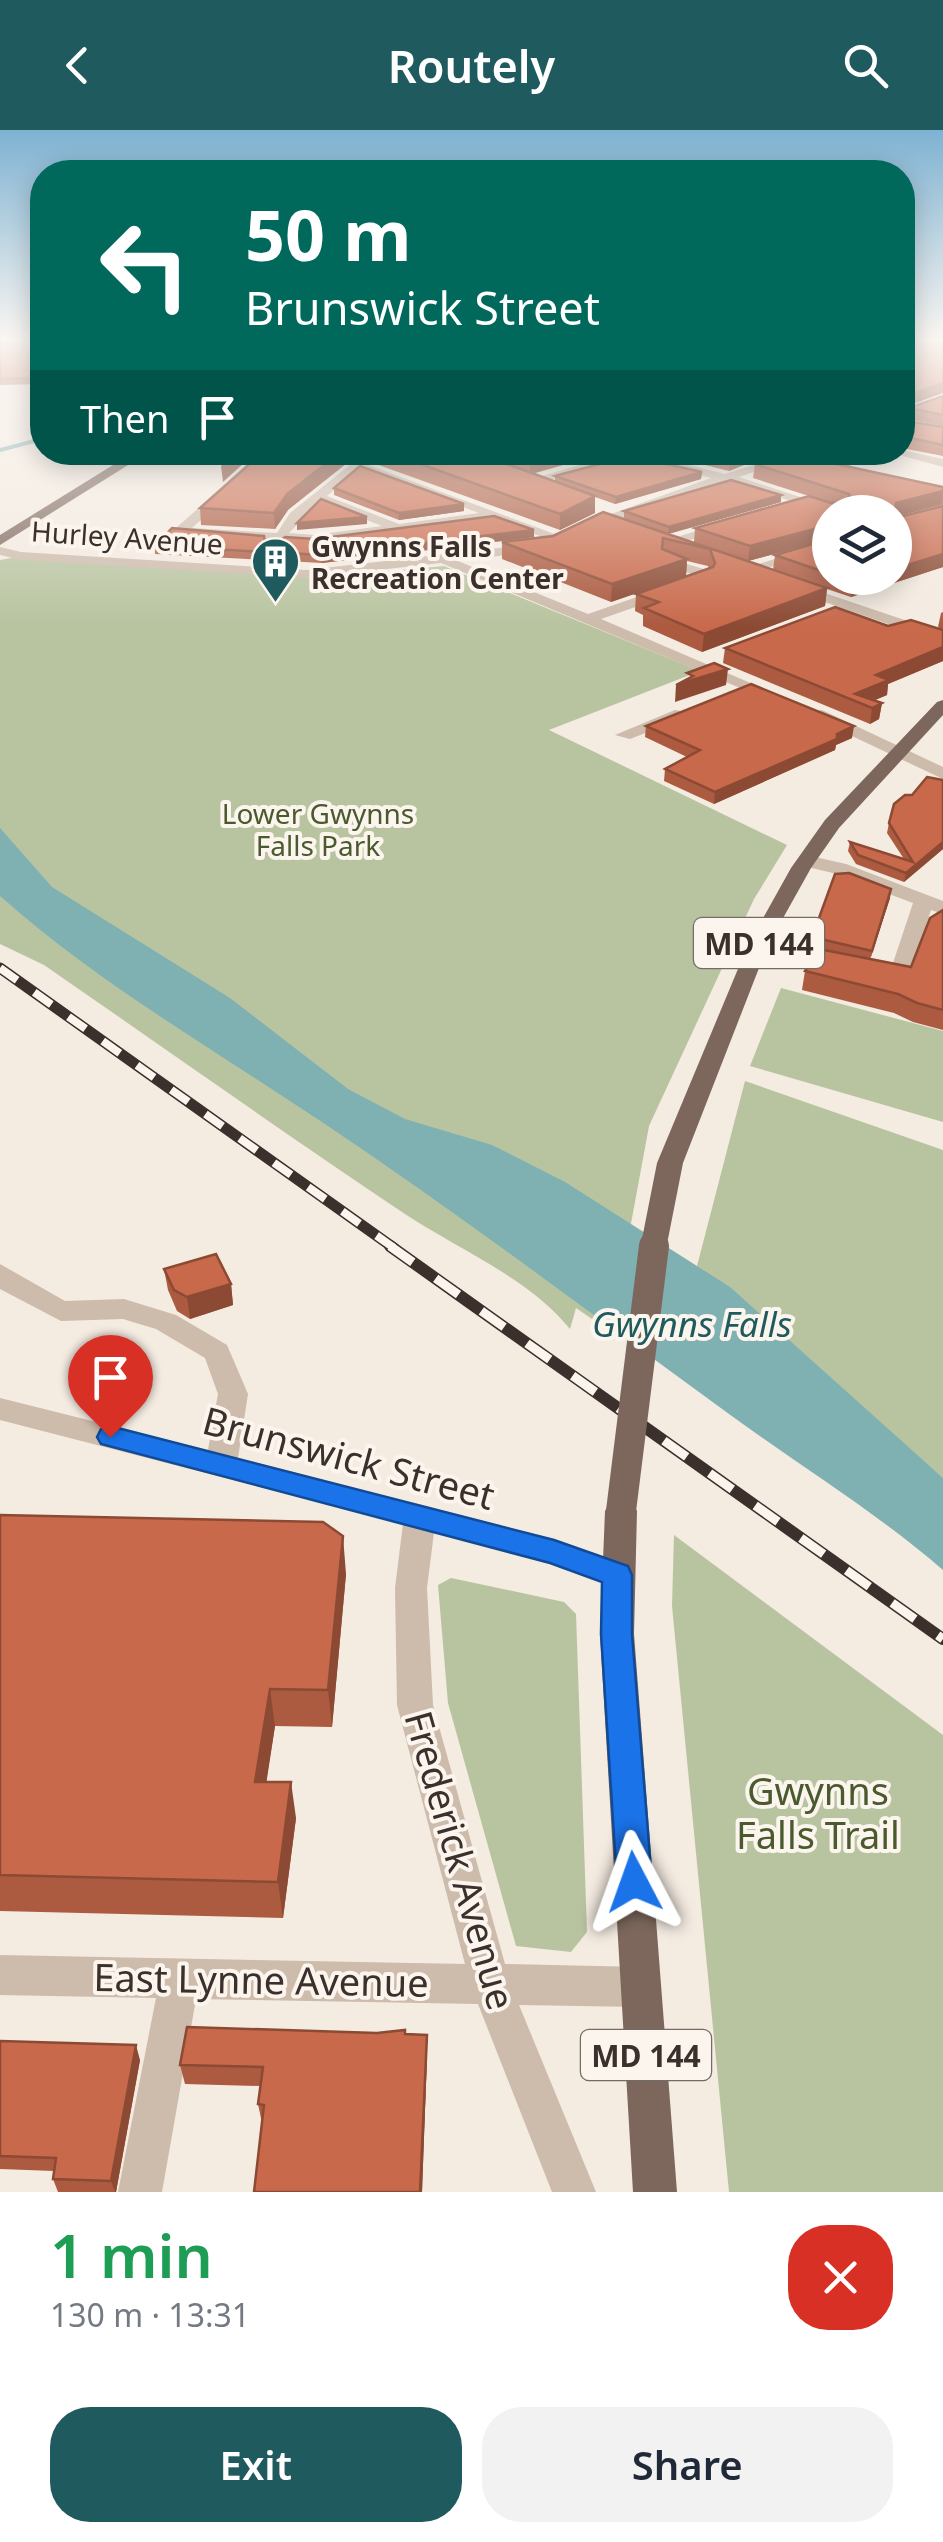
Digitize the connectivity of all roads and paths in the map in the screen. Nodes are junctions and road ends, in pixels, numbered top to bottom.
1 (915, 457) edge
2 (943, 464) edge
3 (122, 465) edge
4 (255, 465) edge
5 (359, 465) joint
6 (591, 465) edge
7 (669, 465) edge
8 (764, 465) edge
9 (511, 476) edge
10 (728, 479) junction
11 (528, 482) junction
12 (562, 494) edge
13 (319, 497) junction
14 (807, 502) junction
15 (812, 504) edge
16 (772, 512) edge
17 (494, 515) junction
18 (738, 522) edge
19 (399, 528) junction
20 (579, 530) junction
21 (597, 536) edge
22 (281, 537) junction
23 (651, 537) edge
24 (561, 539) junction
25 (0, 541) edge
26 (668, 542) junction
27 (632, 548) edge
28 (812, 550) edge
29 (0, 551) edge
30 (700, 554) edge
31 (444, 559) junction
32 (731, 564) edge
33 (256, 570) junction
34 (747, 570) junction
35 (850, 606) junction
36 (588, 619) junction
37 (816, 619) edge
38 (943, 638) edge
39 (713, 658) dead end
40 (696, 664) junction
41 (750, 686) junction
42 (732, 693) edge
43 (943, 705) edge
44 (696, 707) edge
45 (624, 735) dead end
46 (896, 752) junction
47 (943, 774) edge
48 (806, 861) junction
49 (934, 905) edge
50 (758, 945) junction
51 (0, 1273) edge
52 (0, 1409) edge
53 (221, 1465) junction
54 (420, 1516) junction
55 (617, 1575) junction
56 (0, 1975) edge
57 (180, 1978) junction
58 (490, 1984) junction
59 (641, 1987) junction
60 (140, 2192) edge
61 (574, 2192) edge
62 (656, 2192) edge

1 - 2 street
3 - 25 main road
4 - 22 street
5 - 13 street
5 - 17 street
6 - 11 street
7 - 10 street
8 - 10 street, Hurley Avenue
9 - 11 street
10 - 14 street
10 - 20 street, Hurley Avenue
11 - 12 street
13 - 19 street
13 - 22 street
14 - 15 street
14 - 16 street
17 - 19 street
17 - 24 street
18 - 26 street
19 - 22 street
20 - 21 street
20 - 24 street, Hurley Avenue
22 - 33 street
23 - 26 street
24 - 31 street, Hurley Avenue
26 - 30 street
27 - 36 street
28 - 34 street
29 - 33 street, Hurley Avenue
31 - 33 street, Hurley Avenue
31 - 36 street
32 - 34 street
34 - 35 street
35 - 37 street
35 - 38 street
36 - 40 street
39 - 40 street
40 - 41 street
41 - 42 street
41 - 46 street
43 - 46 main road, MD 144
44 - 45 street
46 - 47 street
46 - 48 main road, MD 144
48 - 49 street
48 - 50 main road, MD 144
49 - 50 street
50 - 55 main road, MD 144, bridge
51 - 53 street
52 - 53 street, Brunswick Street
53 - 54 street, Brunswick Street
54 - 55 street, Brunswick Street
54 - 58 street, Frederick Avenue
55 - 59 main road, MD 144
56 - 57 street, East Lynne Avenue
57 - 58 street, East Lynne Avenue
57 - 60 street
58 - 59 street, East Lynne Avenue
58 - 61 street, Frederick Avenue
59 - 62 main road, MD 144

